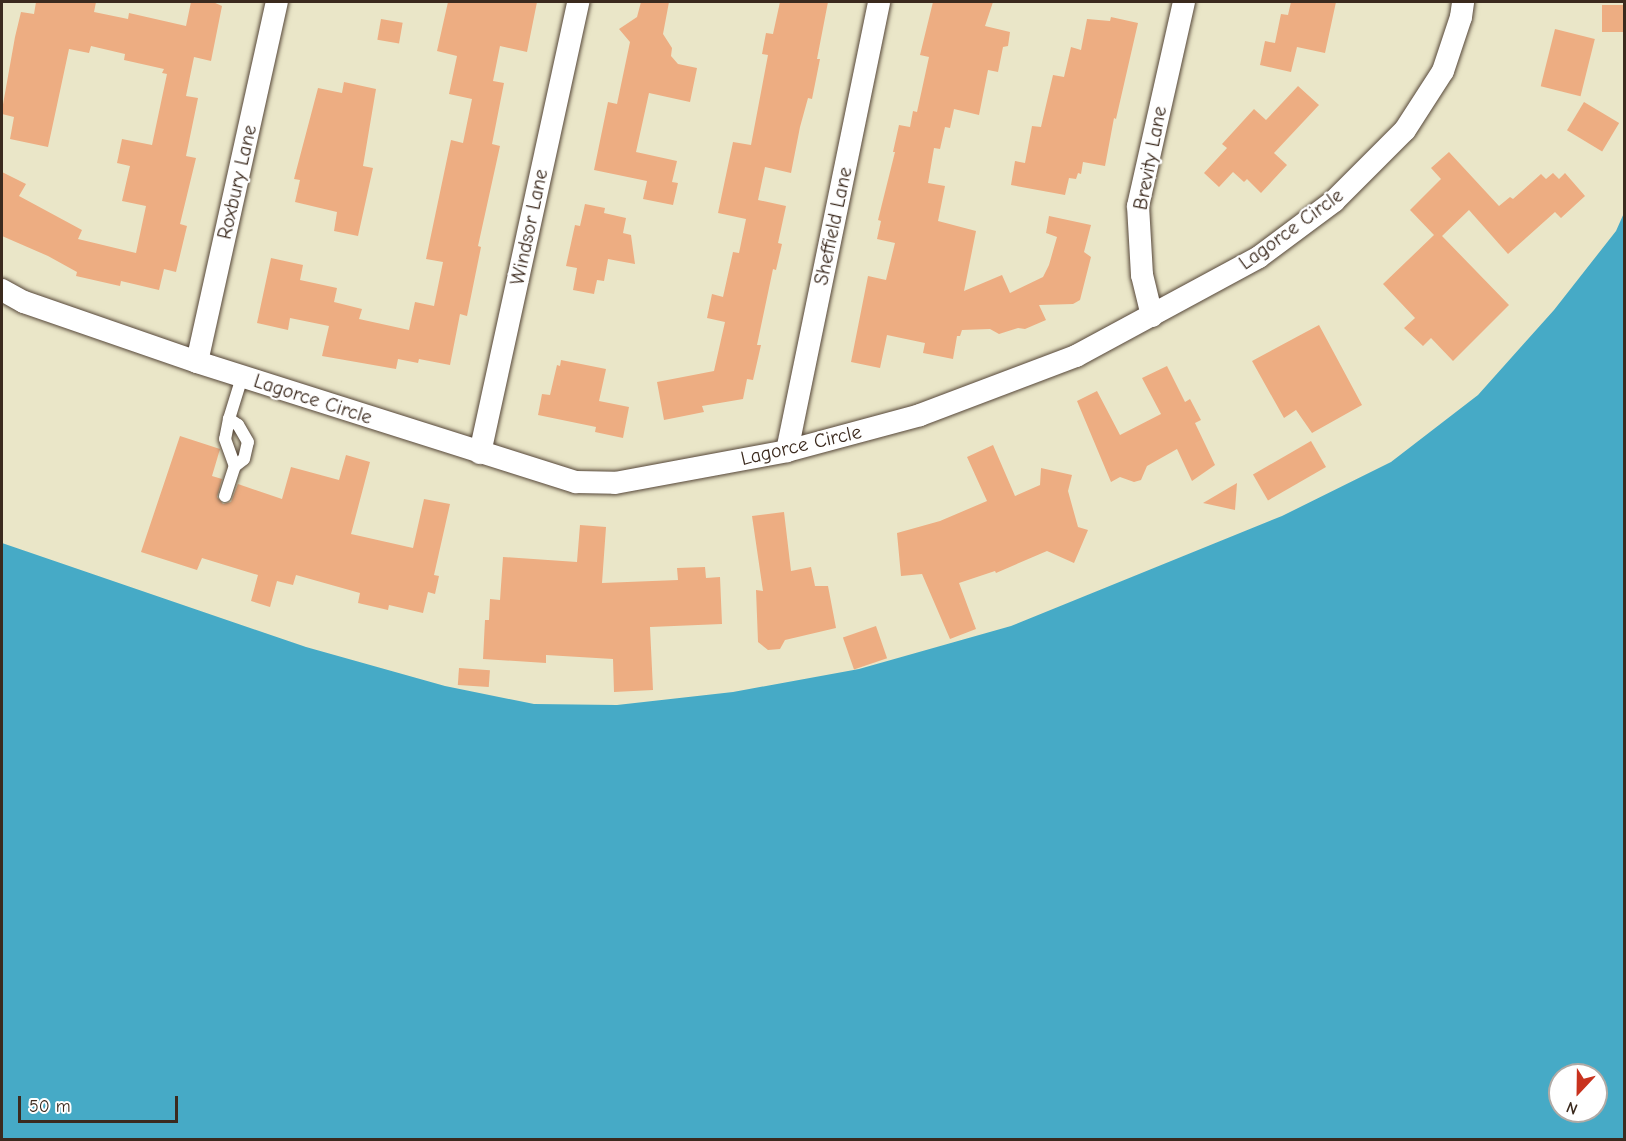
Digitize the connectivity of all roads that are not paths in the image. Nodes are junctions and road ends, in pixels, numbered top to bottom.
1 (277, 2) edge
2 (578, 2) edge
3 (879, 2) edge
4 (1184, 2) edge
5 (1463, 2) edge
6 (2, 290) edge
7 (1152, 316) junction
8 (196, 362) junction
9 (242, 377) junction
10 (229, 419) junction
11 (787, 451) junction
12 (480, 453) junction
13 (235, 466) junction
14 (225, 496) dead end

1 - 8 street, Roxbury Lane
2 - 12 street, Windsor Lane
3 - 11 street, Sheffield Lane
4 - 7 street, Brevity Lane
5 - 7 street, Lagorce Circle
6 - 8 street, Lagorce Circle
7 - 11 street, Lagorce Circle
8 - 9 street, Lagorce Circle
9 - 10 lane
9 - 12 street, Lagorce Circle
10 - 13 lane
10 - 13 lane
11 - 12 street, Lagorce Circle
13 - 14 lane

